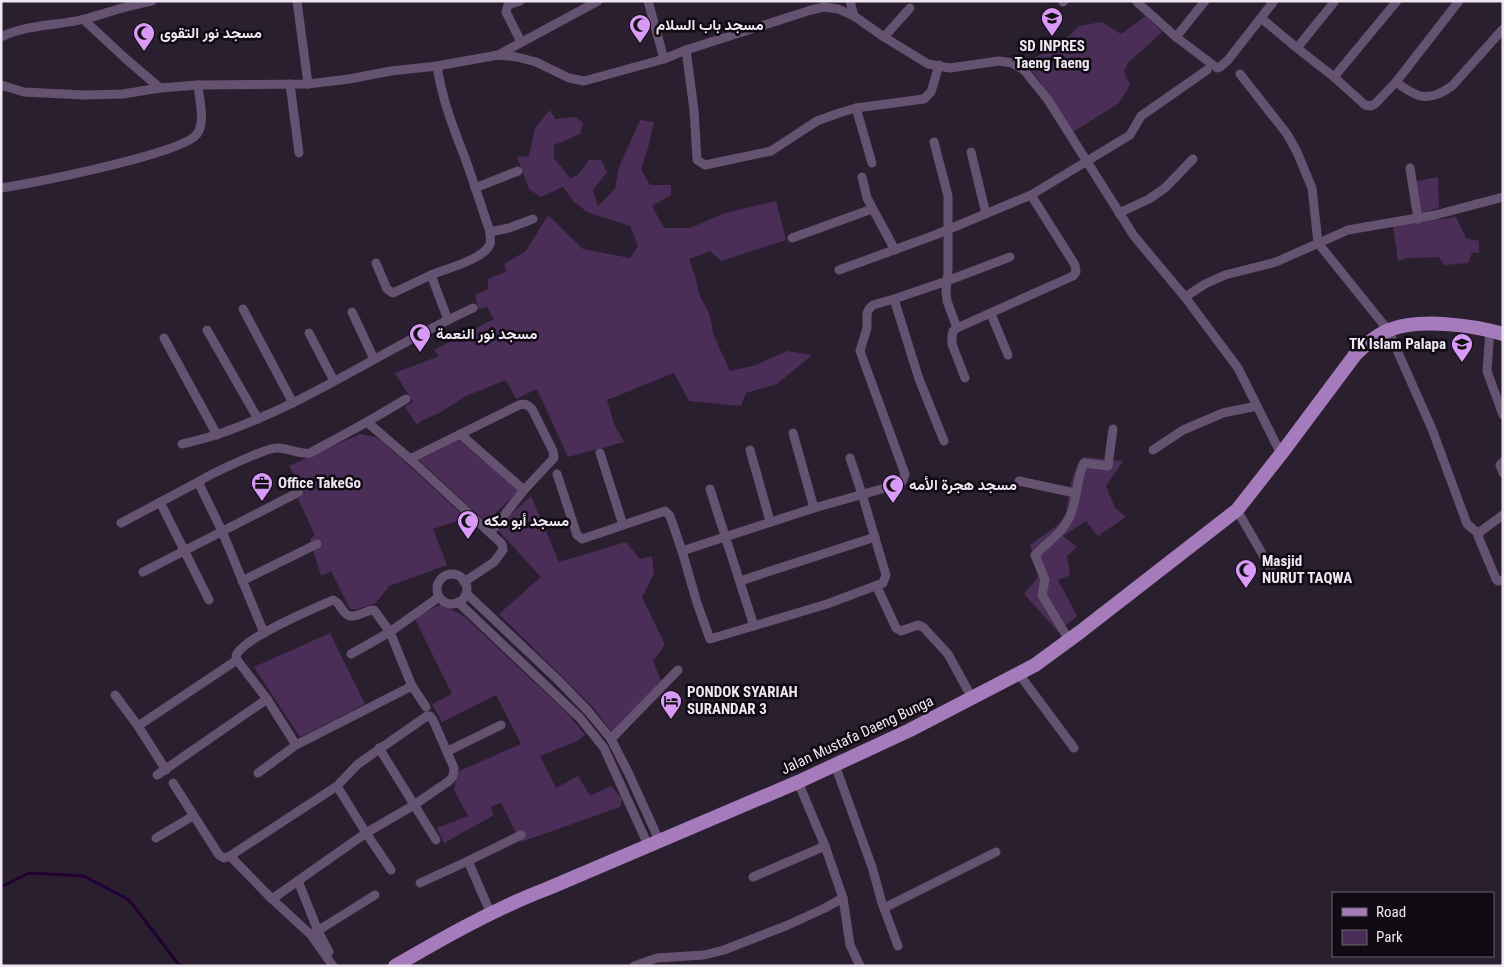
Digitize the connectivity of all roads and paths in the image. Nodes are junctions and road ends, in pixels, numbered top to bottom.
1 (152, 1) edge
2 (297, 1) edge
3 (520, 1) edge
4 (598, 1) edge
5 (648, 1) edge
6 (850, 1) edge
7 (1138, 1) edge
8 (1205, 1) edge
9 (1274, 1) edge
10 (1335, 1) edge
11 (1397, 1) edge
12 (1459, 1) edge
13 (910, 8) dead end
14 (854, 16) junction
15 (1260, 18) junction
16 (83, 19) junction
17 (1503, 29) edge
18 (1, 37) edge
19 (884, 37) junction
20 (1176, 37) junction
21 (521, 42) junction
22 (1297, 48) junction
23 (686, 50) junction
24 (498, 55) junction
25 (664, 59) junction
26 (939, 65) junction
27 (437, 66) junction
28 (1207, 70) dead end
29 (1240, 74) dead end
30 (1334, 77) junction
31 (1396, 82) junction
32 (290, 84) junction
33 (308, 84) junction
34 (1, 85) edge
35 (198, 85) junction
36 (160, 88) junction
37 (856, 108) junction
38 (934, 142) dead end
39 (971, 152) dead end
40 (299, 153) dead end
41 (1193, 159) dead end
42 (1086, 161) junction
43 (872, 163) dead end
44 (1410, 168) dead end
45 (518, 171) dead end
46 (862, 177) dead end
47 (1, 188) edge
48 (475, 188) junction
49 (1031, 195) junction
50 (1503, 197) edge
51 (872, 209) junction
52 (1119, 213) junction
53 (986, 214) junction
54 (533, 219) dead end
55 (1418, 219) junction
56 (947, 230) junction
57 (490, 232) junction
58 (792, 238) dead end
59 (1318, 243) junction
60 (894, 250) junction
61 (1010, 257) dead end
62 (376, 263) dead end
63 (839, 270) dead end
64 (431, 275) junction
65 (947, 281) junction
66 (1185, 297) junction
67 (894, 299) junction
68 (473, 308) dead end
69 (243, 309) dead end
70 (352, 312) dead end
71 (991, 314) junction
72 (448, 320) junction
73 (957, 328) junction
74 (207, 330) dead end
75 (1388, 330) junction
76 (1496, 332) edge
77 (309, 333) dead end
78 (164, 338) dead end
79 (1008, 355) dead end
80 (374, 359) junction
81 (965, 378) dead end
82 (334, 381) junction
83 (406, 400) dead end
84 (293, 402) junction
85 (1257, 406) junction
86 (1503, 415) edge
87 (258, 420) junction
88 (367, 422) junction
89 (1113, 429) dead end
90 (793, 433) dead end
91 (460, 434) junction
92 (217, 435) junction
93 (944, 441) dead end
94 (182, 444) dead end
95 (750, 450) dead end
96 (1153, 450) dead end
97 (600, 452) dead end
98 (1282, 454) junction
99 (850, 458) dead end
100 (410, 459) junction
101 (1503, 462) edge
102 (1503, 473) edge
103 (557, 474) dead end
104 (200, 481) junction
105 (1019, 481) dead end
106 (710, 489) dead end
107 (524, 490) junction
108 (299, 492) dead end
109 (1075, 493) junction
110 (862, 494) junction
111 (160, 502) junction
112 (814, 508) junction
113 (1237, 510) junction
114 (1503, 515) edge
115 (770, 521) junction
116 (121, 523) dead end
117 (623, 525) junction
118 (222, 531) junction
119 (490, 532) junction
120 (1479, 534) junction
121 (726, 536) junction
122 (875, 537) junction
123 (317, 544) dead end
124 (184, 550) junction
125 (682, 550) junction
126 (1271, 568) dead end
127 (143, 572) dead end
128 (463, 580) junction
129 (1503, 580) edge
130 (242, 581) junction
131 (740, 581) junction
132 (877, 586) junction
133 (466, 593) junction
134 (439, 597) junction
135 (209, 600) dead end
136 (458, 602) junction
137 (754, 626) junction
138 (264, 632) junction
139 (390, 632) junction
140 (1070, 640) junction
141 (351, 654) dead end
142 (237, 660) junction
143 (678, 670) dead end
144 (1018, 674) junction
145 (412, 686) junction
146 (115, 694) dead end
147 (972, 698) junction
148 (267, 699) junction
149 (426, 708) dead end
150 (501, 725) dead end
151 (138, 726) junction
152 (611, 739) junction
153 (296, 745) junction
154 (380, 748) junction
155 (1074, 748) dead end
156 (448, 751) junction
157 (835, 765) junction
158 (166, 770) junction
159 (258, 773) dead end
160 (157, 776) dead end
161 (798, 782) junction
162 (173, 783) dead end
163 (337, 786) junction
164 (414, 805) junction
165 (648, 815) junction
166 (193, 816) junction
167 (637, 819) junction
168 (366, 833) junction
169 (521, 835) dead end
170 (156, 838) dead end
171 (436, 840) dead end
172 (654, 842) junction
173 (826, 846) junction
174 (996, 852) dead end
175 (230, 856) junction
176 (468, 861) junction
177 (391, 870) dead end
178 (753, 877) dead end
179 (298, 881) junction
180 (420, 883) dead end
181 (375, 895) dead end
182 (843, 898) junction
183 (272, 899) junction
184 (884, 908) junction
185 (491, 914) junction
186 (314, 933) junction
187 (898, 946) dead end
188 (333, 966) edge
189 (337, 966) edge
190 (395, 966) edge
191 (634, 966) edge
192 (860, 966) edge

1 - 16 street
2 - 33 street
3 - 21 street
4 - 21 street
5 - 25 street
6 - 14 street
7 - 20 street
8 - 20 street
9 - 15 street
10 - 22 street
11 - 30 street
12 - 31 street
13 - 19 street
14 - 19 street
14 - 23 street
15 - 20 street
15 - 22 street
16 - 18 street
16 - 36 street
17 - 31 street
19 - 26 street
21 - 24 street
22 - 30 street
23 - 25 street
23 - 37 street
24 - 25 street
24 - 27 street
26 - 37 street
26 - 42 street
27 - 33 street
27 - 48 street
28 - 42 street
29 - 59 street
30 - 31 street
32 - 33 street
32 - 35 street
32 - 40 street
34 - 36 street
35 - 36 street
35 - 47 street
37 - 43 street
38 - 56 street
39 - 53 street
41 - 52 street
42 - 49 street
42 - 52 street
44 - 55 street
45 - 48 street
46 - 51 street
48 - 57 street
49 - 53 street
49 - 71 street
50 - 55 street
51 - 58 street
51 - 60 street
52 - 66 street
53 - 56 street
54 - 57 street
55 - 59 street
56 - 60 street
56 - 65 street
57 - 64 street
59 - 66 street
59 - 75 street
60 - 63 street
61 - 65 street
62 - 64 street
64 - 72 street
65 - 67 street
65 - 73 street
66 - 85 street
67 - 93 street
67 - 110 street
68 - 72 street
69 - 84 street
70 - 80 street
71 - 73 street
71 - 79 street
72 - 80 street
73 - 81 street
74 - 87 street
75 - 76 main road
75 - 98 main road, Jalan Mustafa Daeng Bunga
75 - 120 street
76 - 86 street
77 - 82 street
78 - 92 street
80 - 82 street
82 - 84 street
83 - 88 street
84 - 87 street
85 - 96 street
85 - 98 street
87 - 92 street
88 - 100 street
88 - 104 street
89 - 109 street
90 - 112 street
91 - 100 street
91 - 107 street
91 - 107 street
92 - 94 street
95 - 115 street
97 - 117 street
98 - 113 main road, Jalan Mustafa Daeng Bunga
99 - 110 street
100 - 119 street
101 - 102 street
103 - 117 street
104 - 111 street
104 - 118 street
105 - 109 street
106 - 121 street
107 - 119 street
108 - 118 street
109 - 140 street
110 - 112 street
110 - 122 street
111 - 116 street
111 - 124 street
112 - 115 street
113 - 126 street
113 - 140 main road, Jalan Mustafa Daeng Bunga
114 - 120 street
115 - 121 street
117 - 125 street
118 - 124 street
118 - 130 street
119 - 128 street
120 - 129 street
121 - 125 street
121 - 131 street
122 - 131 street
122 - 132 street
123 - 130 street
124 - 127 street
124 - 135 street
125 - 137 street
128 - 133 street
128 - 134 street
130 - 138 street
131 - 137 street
132 - 137 street
132 - 147 street
133 - 136 street
133 - 152 street
134 - 136 street
134 - 139 street
136 - 167 street
138 - 139 street
138 - 142 street
139 - 141 street
139 - 145 street
140 - 144 main road, Jalan Mustafa Daeng Bunga
142 - 148 street
142 - 151 street
143 - 152 street
144 - 147 main road, Jalan Mustafa Daeng Bunga
144 - 155 street
145 - 149 street
145 - 153 street
146 - 151 street
147 - 157 main road, Jalan Mustafa Daeng Bunga
148 - 153 street
148 - 158 street
150 - 156 street
151 - 158 street
152 - 165 street
153 - 159 street
154 - 156 street
154 - 163 street
154 - 164 street
156 - 164 street
157 - 161 main road, Jalan Mustafa Daeng Bunga
157 - 184 street
158 - 160 street
161 - 172 main road, Jalan Mustafa Daeng Bunga
161 - 173 street
162 - 166 street
163 - 168 street
163 - 175 street
164 - 168 street
164 - 171 street
165 - 167 street
165 - 172 street
166 - 170 street
166 - 175 street
167 - 172 street
168 - 177 street
168 - 179 street
169 - 176 street
172 - 185 main road, Jalan Mustafa Daeng Bunga
173 - 178 street
173 - 182 street
174 - 184 street
175 - 183 street
176 - 180 street
176 - 185 street
179 - 183 street
179 - 186 street
181 - 186 street
182 - 191 street
182 - 192 street
183 - 186 street
184 - 187 street
185 - 190 main road, Jalan Mustafa Daeng Bunga
186 - 188 street
186 - 189 street

